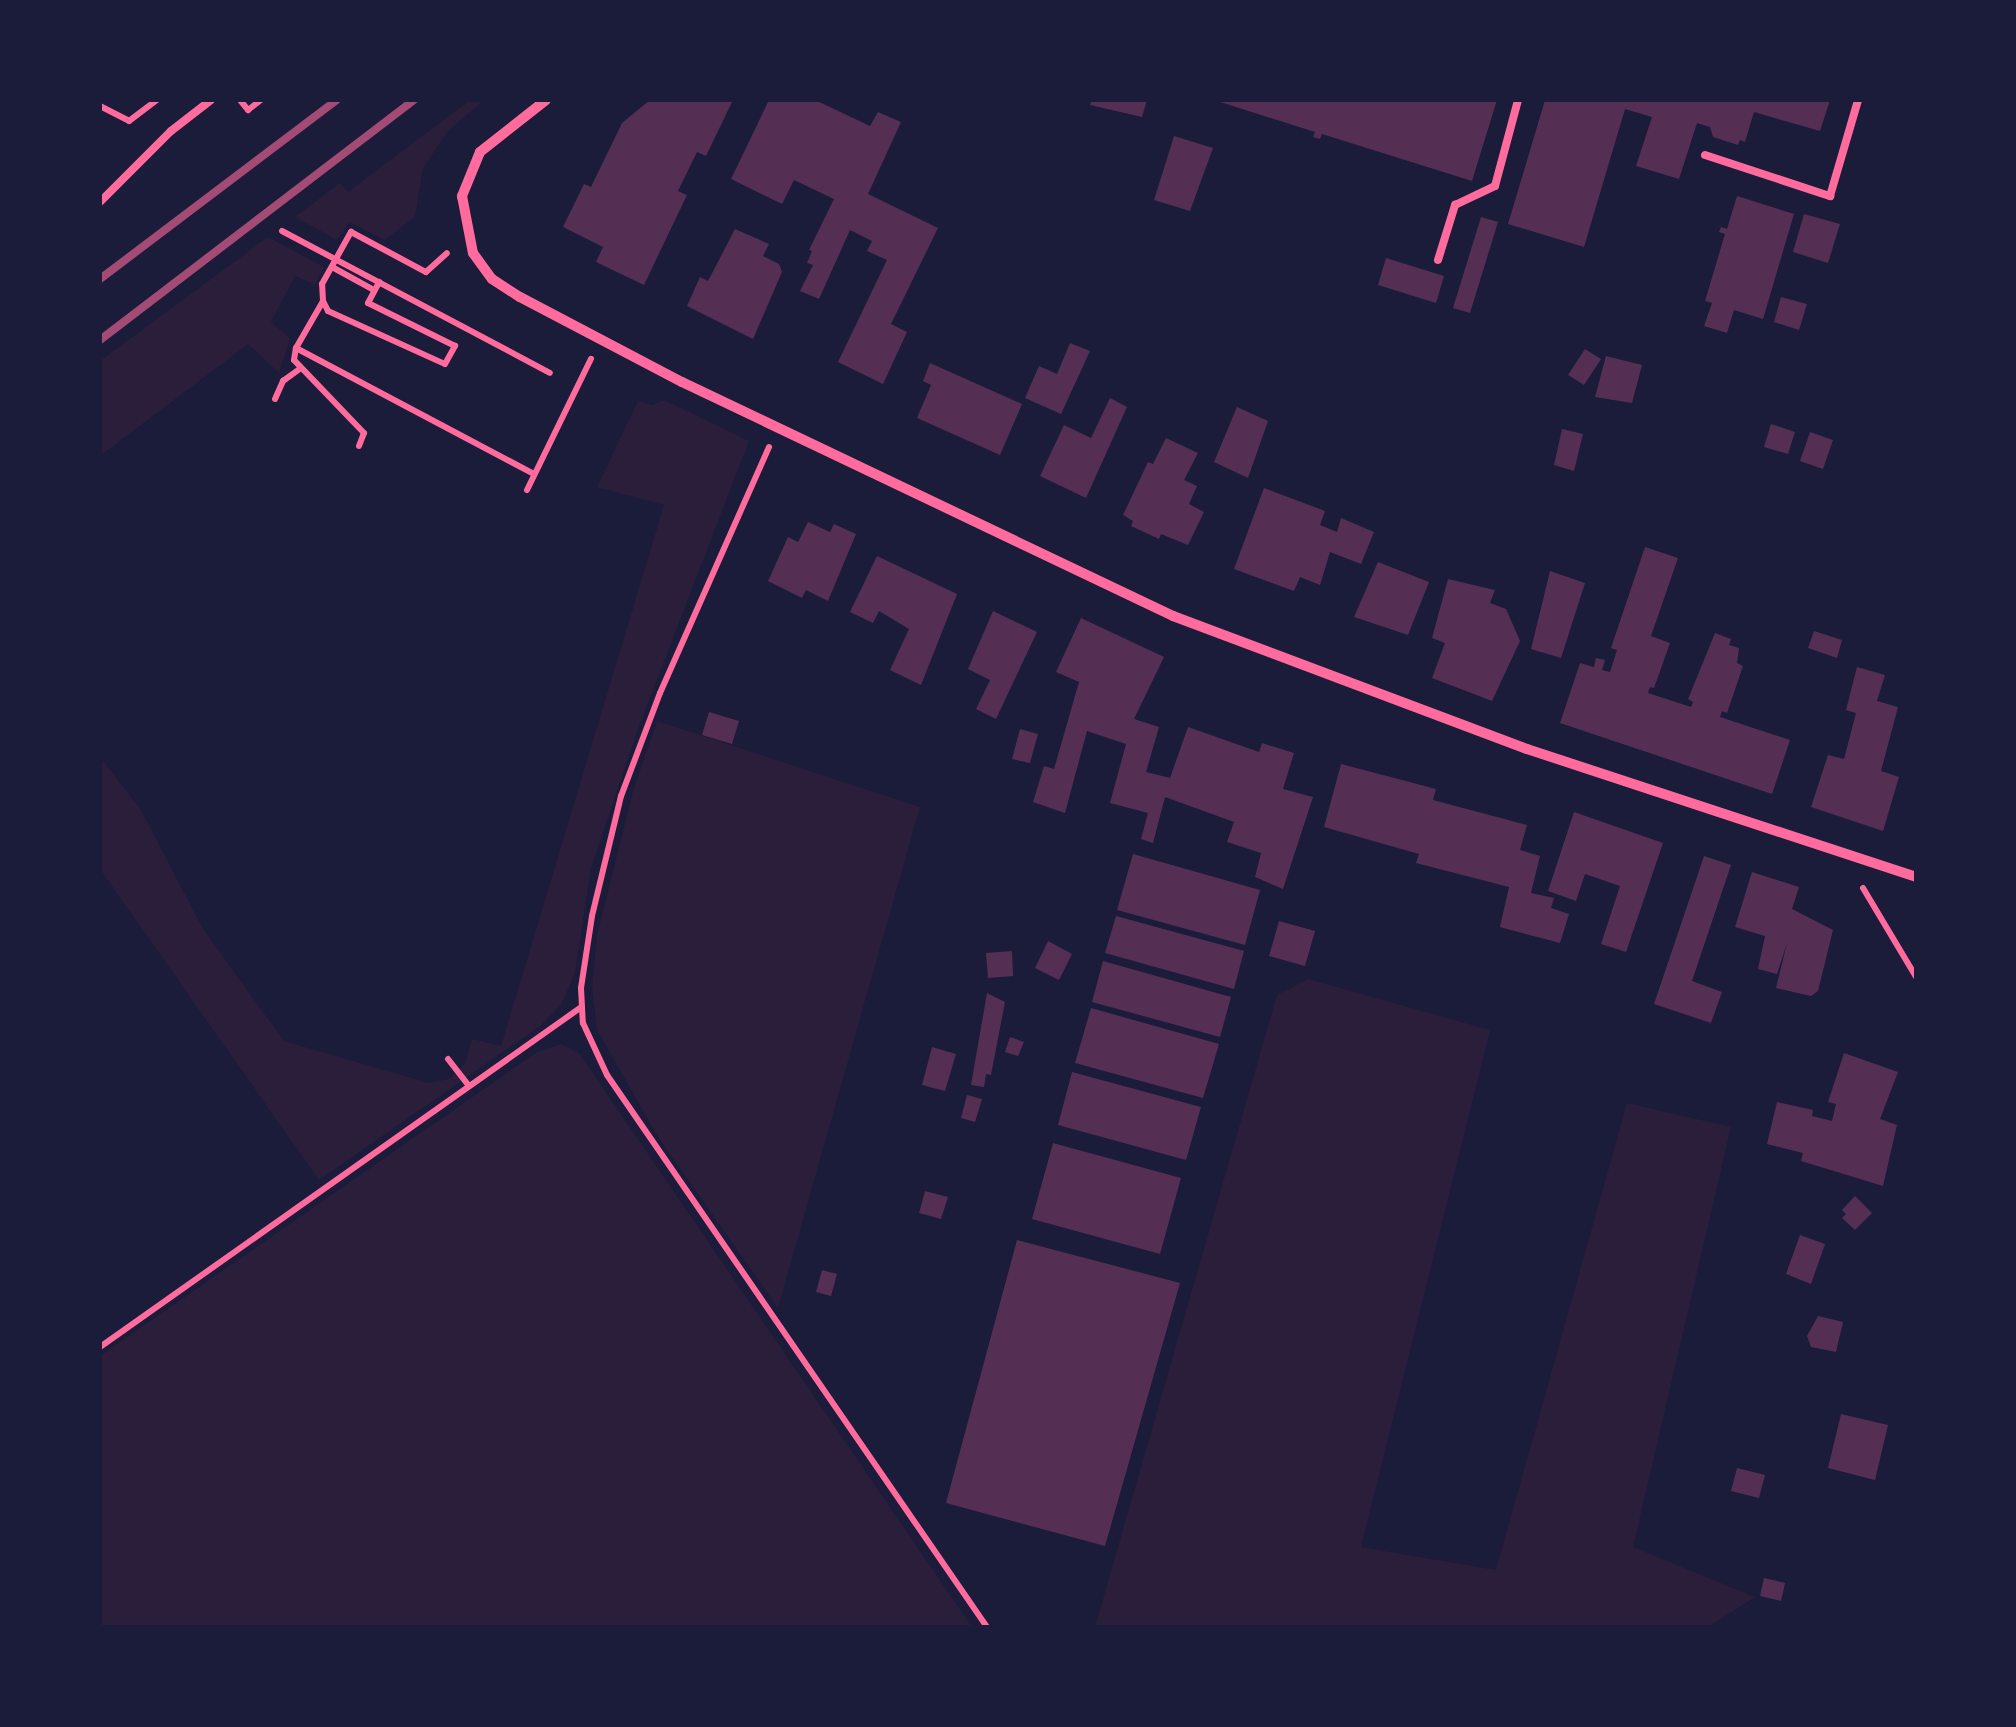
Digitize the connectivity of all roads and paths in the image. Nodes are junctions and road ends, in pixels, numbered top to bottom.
1 (157, 100) edge
2 (211, 100) edge
3 (240, 100) edge
4 (261, 100) edge
5 (546, 100) edge
6 (1518, 100) edge
7 (1858, 100) edge
8 (100, 106) edge
9 (1705, 155) dead end
10 (100, 202) edge
11 (282, 231) dead end
12 (466, 235) junction
13 (1438, 260) dead end
14 (330, 269) junction
15 (376, 286) junction
16 (323, 301) junction
17 (296, 348) junction
18 (302, 368) junction
19 (550, 372) dead end
20 (578, 387) dead end
21 (275, 399) dead end
22 (778, 428) junction
23 (359, 446) dead end
24 (534, 474) junction
25 (527, 490) dead end
26 (1844, 856) junction
27 (1916, 877) edge
28 (1916, 977) edge
29 (580, 1008) junction
30 (448, 1059) dead end
31 (469, 1086) junction
32 (100, 1347) edge
33 (986, 1627) edge

1 - 8 path
2 - 10 lane
3 - 4 path
5 - 12 street
6 - 13 lane
7 - 9 lane
11 - 15 path
12 - 14 path
12 - 22 street
14 - 15 path
14 - 16 path
15 - 16 path
15 - 19 path
16 - 17 path
17 - 18 path
17 - 24 path
18 - 21 path
18 - 23 path
20 - 24 path
22 - 26 street
22 - 29 path
24 - 25 path
26 - 27 street
26 - 28 path
29 - 31 path
29 - 33 path
30 - 31 path
31 - 32 path

